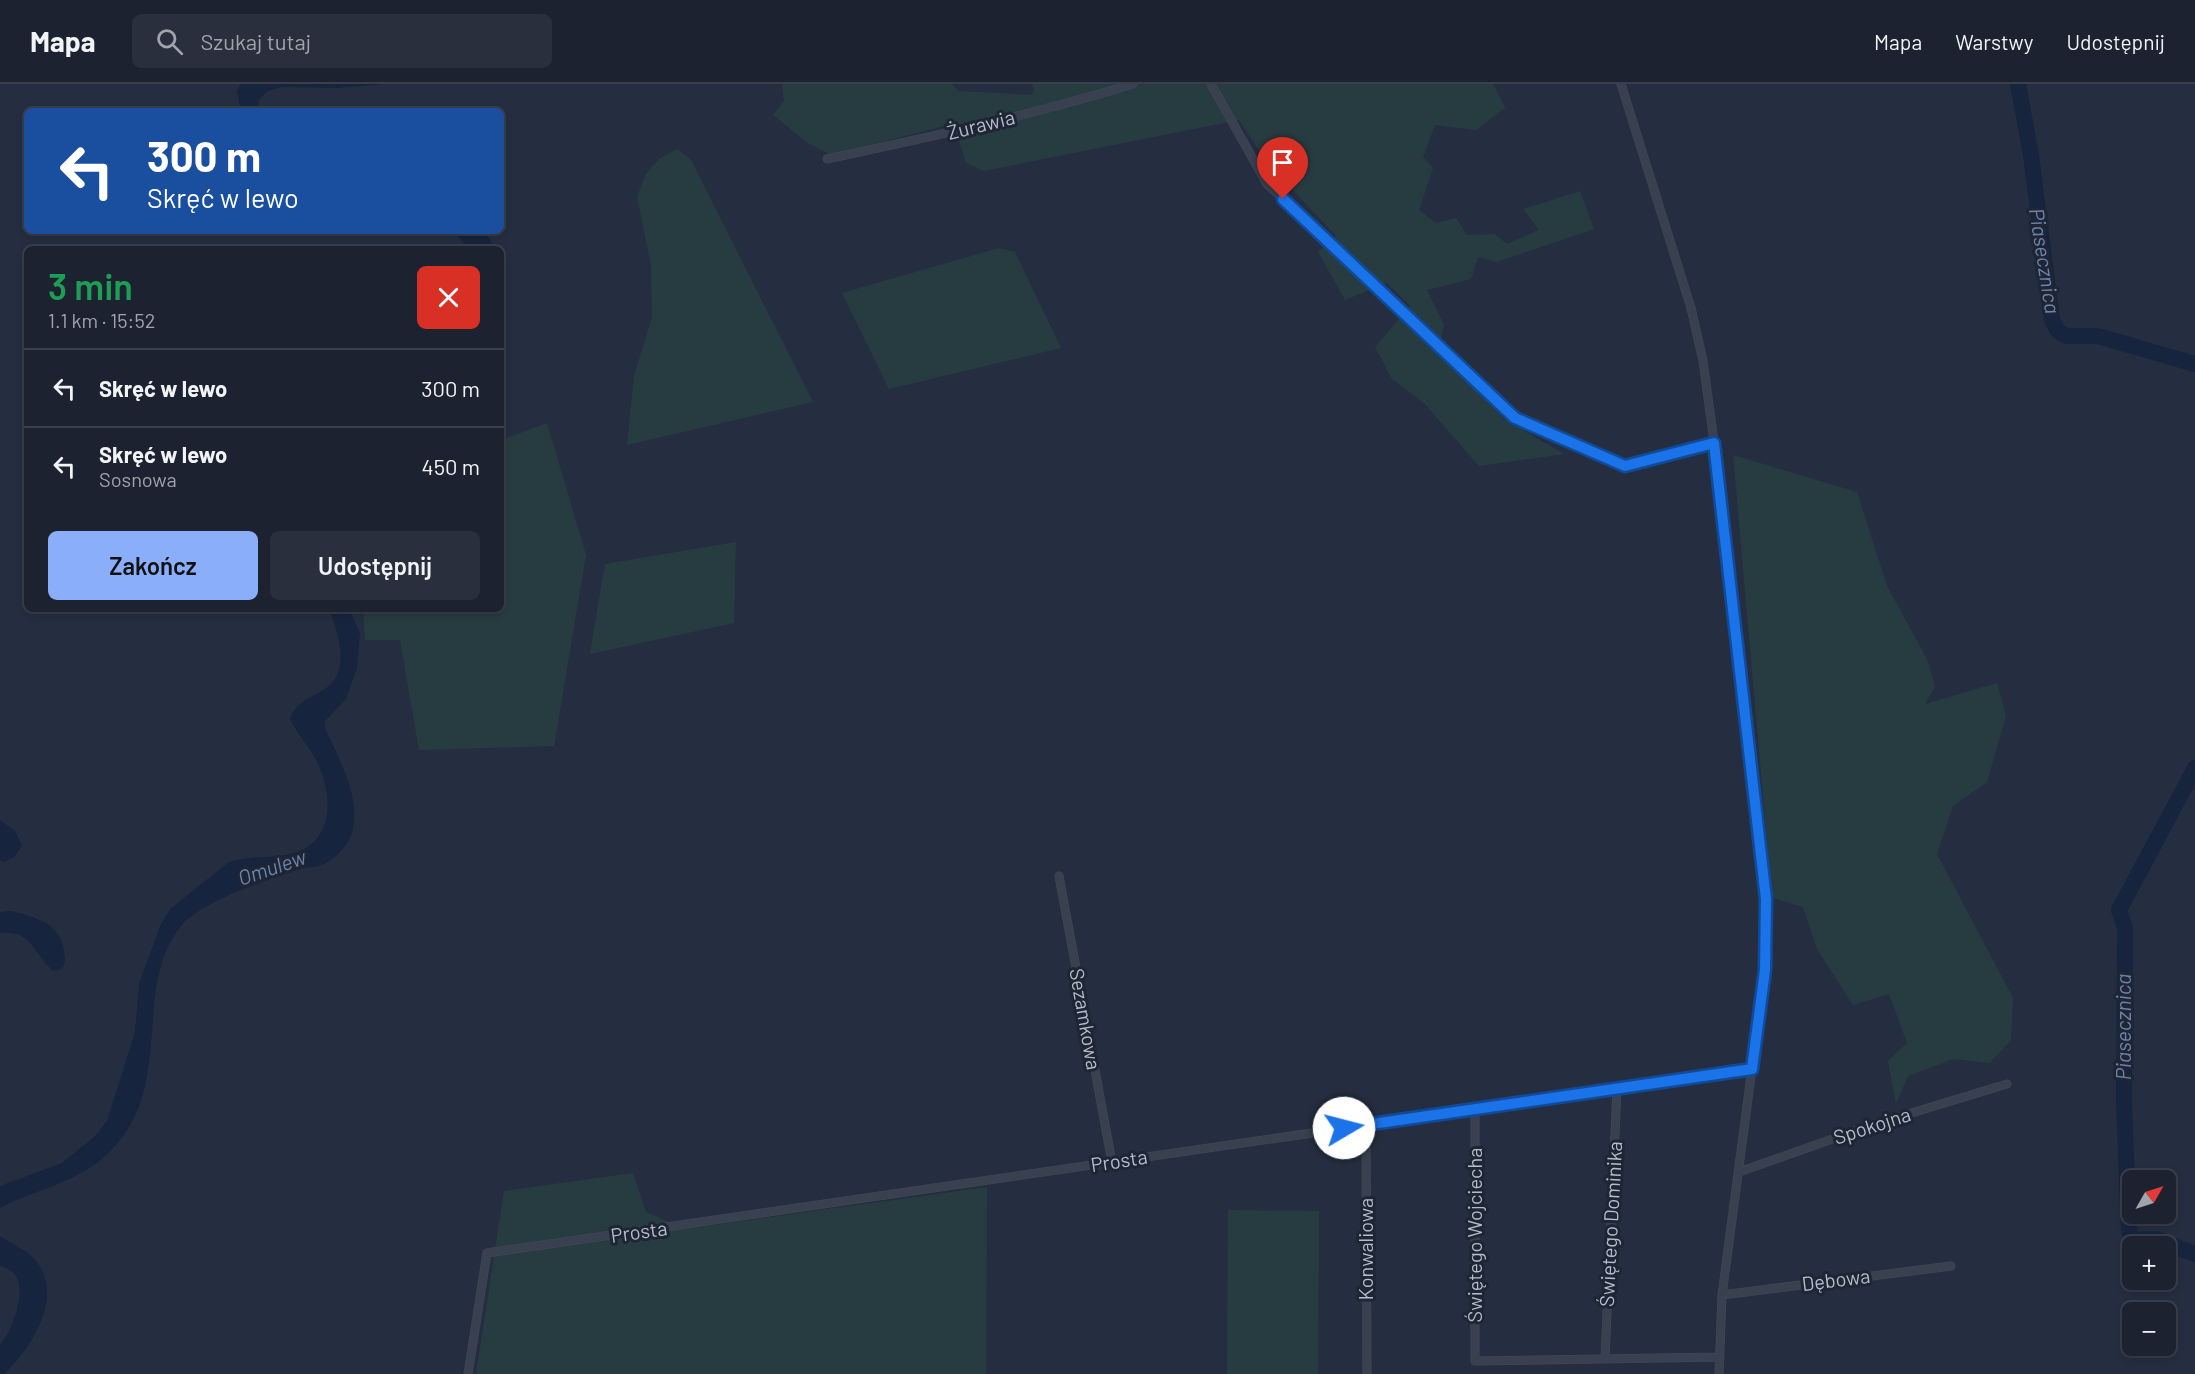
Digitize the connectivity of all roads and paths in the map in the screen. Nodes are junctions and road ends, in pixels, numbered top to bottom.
1 (1133, 84) edge
2 (1211, 84) edge
3 (1621, 84) edge
4 (827, 159) dead end
5 (1714, 443) junction
6 (1059, 876) dead end
7 (1752, 1069) junction
8 (2007, 1084) dead end
9 (1617, 1088) junction
10 (1475, 1109) junction
11 (1366, 1125) junction
12 (1112, 1162) junction
13 (1739, 1172) junction
14 (1951, 1266) dead end
15 (1722, 1295) junction
16 (1720, 1357) junction
17 (1605, 1359) junction
18 (468, 1374) edge
19 (1367, 1374) edge
20 (1719, 1374) edge

1 - 4 street, Żurawia
2 - 5 street
3 - 5 street
5 - 7 street
6 - 12 street, Sezamkowa
7 - 9 street, Prosta
7 - 13 street
8 - 13 street, Spokojna
9 - 10 street, Prosta
9 - 17 street, Świętego Dominika
10 - 11 street, Prosta
10 - 17 street, Świętego Wojciecha
11 - 12 street, Prosta
11 - 19 street, Konwaliowa
12 - 18 street, Prosta
13 - 15 street
14 - 15 street, Dębowa
15 - 16 street
16 - 17 street
16 - 20 street

